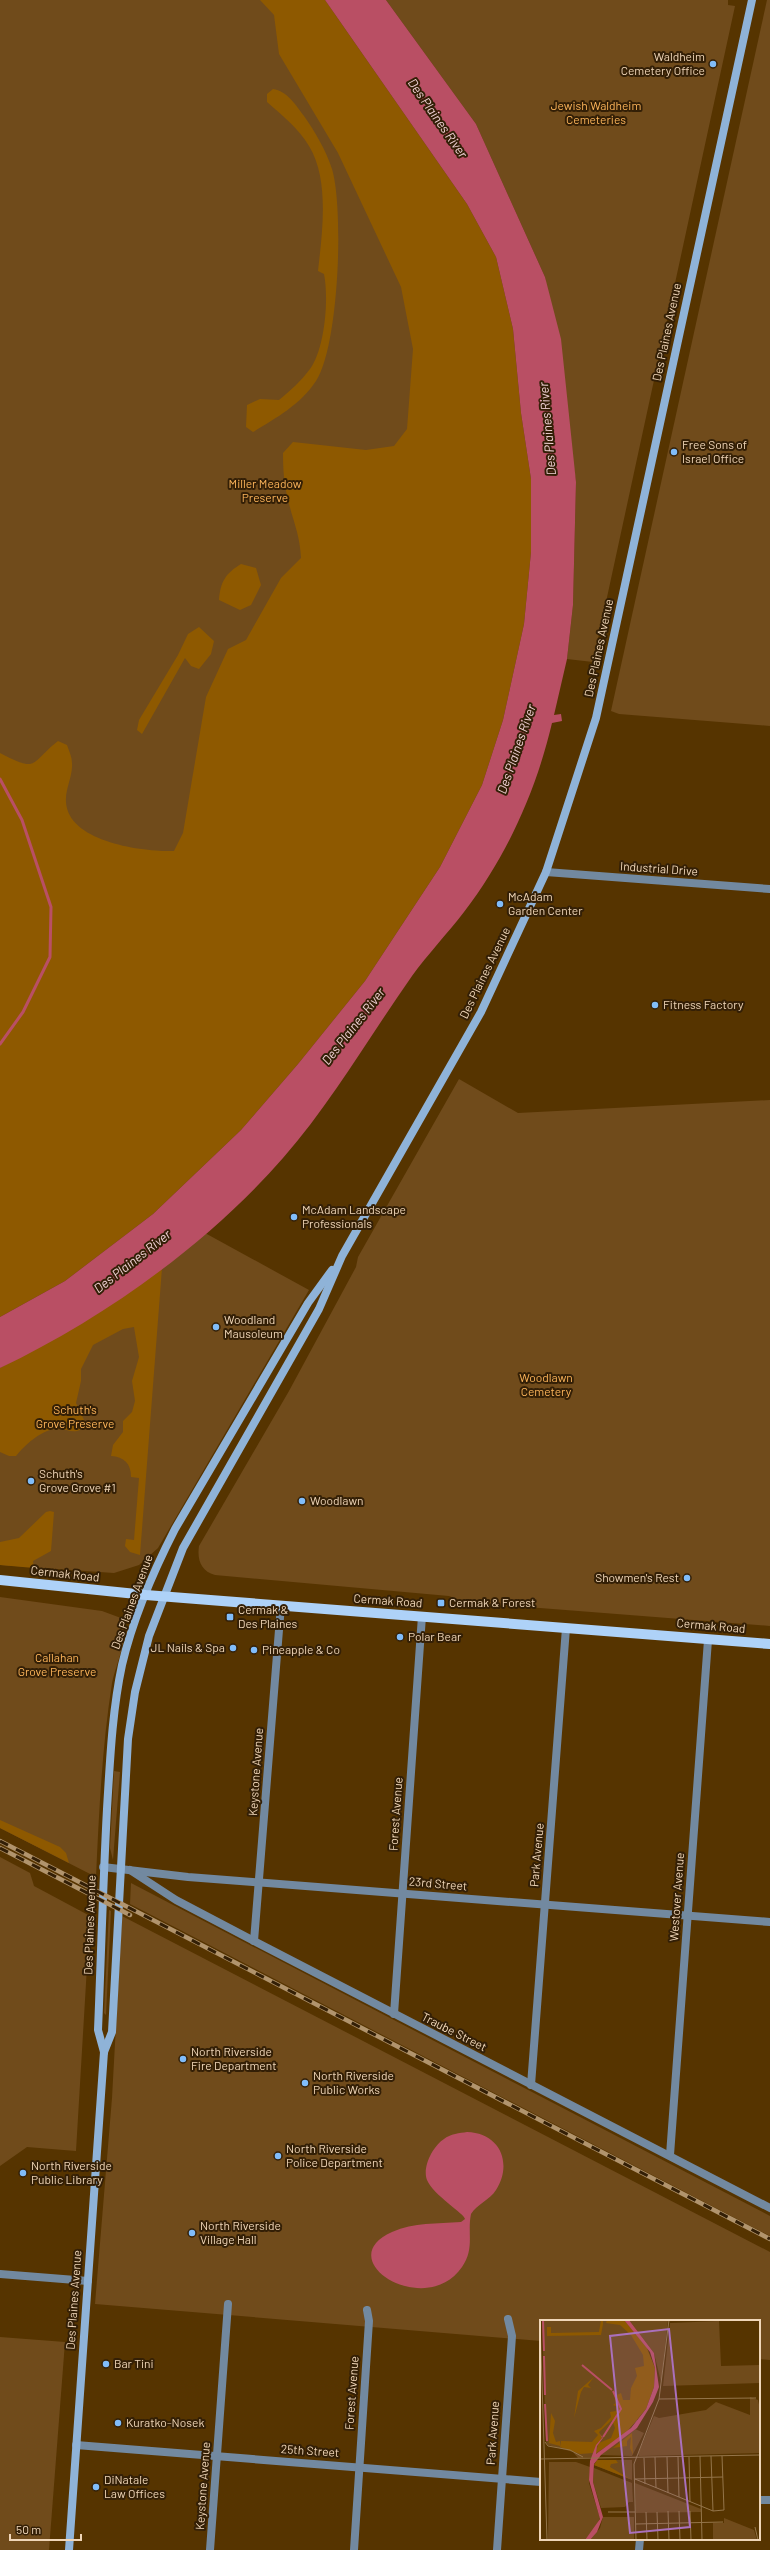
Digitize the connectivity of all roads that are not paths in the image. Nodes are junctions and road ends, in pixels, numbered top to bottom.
1 (752, 0) edge
2 (546, 872) junction
3 (770, 889) edge
4 (342, 1256) junction
5 (1, 1581) edge
6 (146, 1594) junction
7 (164, 1596) junction
8 (281, 1605) junction
9 (422, 1616) junction
10 (566, 1628) junction
11 (708, 1640) junction
12 (770, 1644) edge
13 (103, 1867) junction
14 (119, 1869) junction
15 (130, 1870) junction
16 (259, 1882) junction
17 (402, 1893) junction
18 (545, 1904) junction
19 (688, 1915) junction
20 (770, 1922) edge
21 (254, 1941) junction
22 (394, 2014) junction
23 (104, 2052) junction
24 (531, 2085) junction
25 (670, 2155) junction
26 (770, 2208) edge
27 (0, 2274) edge
28 (88, 2281) junction
29 (228, 2304) dead end
30 (367, 2310) dead end
31 (508, 2319) dead end
32 (76, 2445) junction
33 (217, 2456) junction
34 (360, 2467) junction
35 (502, 2478) junction
36 (540, 2482) edge
37 (69, 2550) edge
38 (210, 2550) edge
39 (354, 2550) edge
40 (497, 2550) edge

1 - 2 main road, Des Plaines Avenue
2 - 3 street, Industrial Drive
2 - 4 main road, Des Plaines Avenue
4 - 6 main road, Des Plaines Avenue
4 - 7 main road, Des Plaines Avenue
5 - 6 main road, Cermak Road
6 - 7 main road, Cermak Road
6 - 13 main road, Des Plaines Avenue
7 - 8 main road, Cermak Road
7 - 14 main road, Des Plaines Avenue
8 - 9 main road, Cermak Road
8 - 16 street, Keystone Avenue
9 - 10 main road, Cermak Road
9 - 17 street, Forest Avenue
10 - 11 main road, Cermak Road
10 - 18 street, Park Avenue
11 - 12 main road, Cermak Road
11 - 19 street, Westover Avenue
13 - 14 street, 23rd Street
13 - 23 main road, Des Plaines Avenue
14 - 15 street, 23rd Street
14 - 23 main road, Des Plaines Avenue
15 - 16 street, 23rd Street
15 - 21 street, Traube Street
16 - 17 street, 23rd Street
16 - 21 street, Keystone Avenue
17 - 18 street, 23rd Street
17 - 22 street, Forest Avenue
18 - 19 street, 23rd Street
18 - 24 street, Park Avenue
19 - 20 street, 23rd Street
19 - 25 street, Westover Avenue
21 - 22 street, Traube Street
22 - 24 street, Traube Street
23 - 28 main road, Des Plaines Avenue
24 - 25 street, Traube Street
25 - 26 street, Traube Street
27 - 28 street
28 - 32 main road, Des Plaines Avenue
29 - 33 street, Keystone Avenue
30 - 34 street, Forest Avenue
31 - 35 street, Park Avenue
32 - 33 street, 25th Street
32 - 37 main road, Des Plaines Avenue
33 - 34 street, 25th Street
33 - 38 street, Keystone Avenue
34 - 35 street, 25th Street
34 - 39 street, Forest Avenue
35 - 36 street, 25th Street
35 - 40 street, Park Avenue

